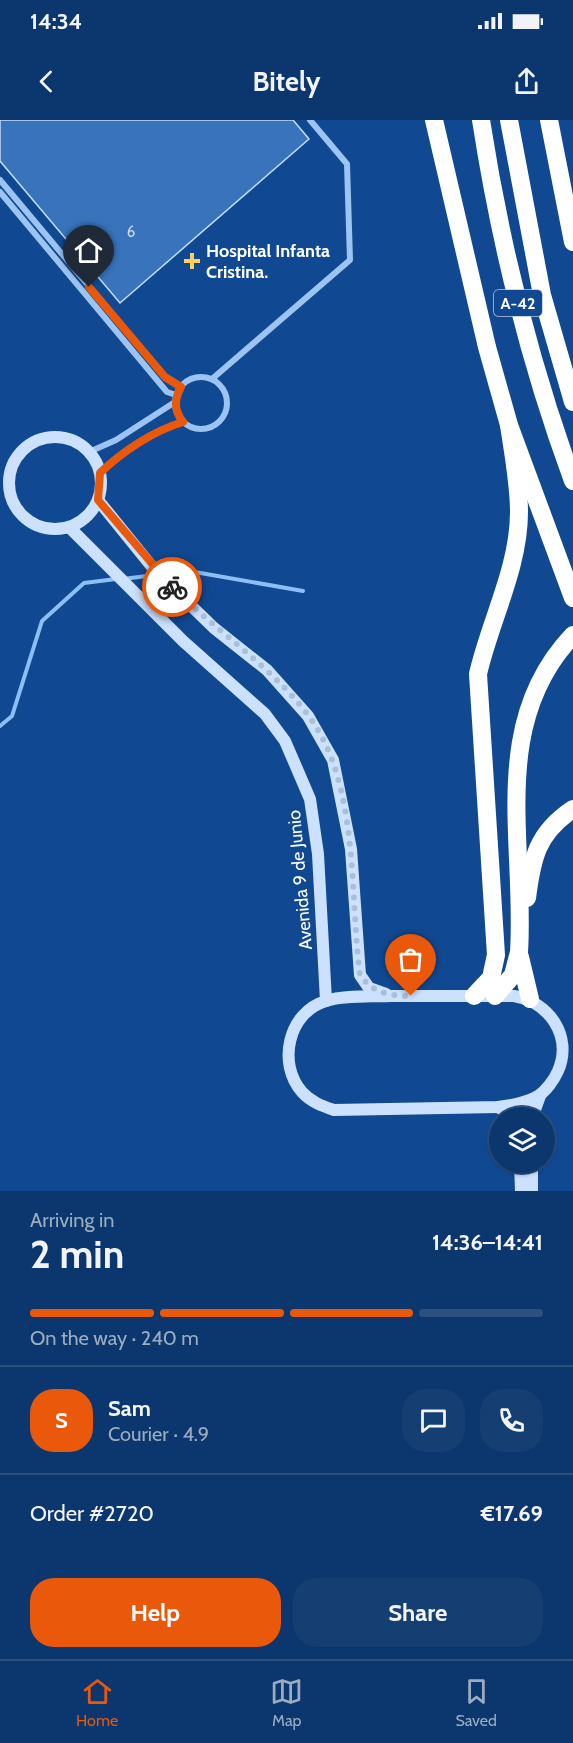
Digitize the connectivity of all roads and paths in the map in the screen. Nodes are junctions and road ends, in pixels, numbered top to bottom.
1 (310, 120) edge
2 (434, 120) edge
3 (446, 120) edge
4 (481, 120) edge
5 (509, 120) edge
6 (549, 120) edge
7 (0, 180) edge
8 (0, 192) edge
9 (460, 227) junction
10 (573, 242) edge
11 (212, 379) junction
12 (181, 387) junction
13 (176, 398) junction
14 (573, 402) edge
15 (183, 422) junction
16 (509, 425) junction
17 (89, 452) junction
18 (100, 473) junction
19 (573, 481) edge
20 (98, 500) junction
21 (69, 527) junction
22 (573, 598) edge
23 (573, 635) edge
24 (573, 808) edge
25 (519, 948) junction
26 (390, 996) junction
27 (474, 996) junction
28 (495, 996) junction
29 (530, 999) junction
30 (326, 1001) junction
31 (540, 1095) junction
32 (489, 1107) edge
33 (498, 1107) edge
34 (536, 1107) edge
35 (520, 1173) edge
36 (532, 1173) edge
37 (521, 1191) edge
38 (532, 1191) edge

1 - 11 street
2 - 9 highway
3 - 9 highway
4 - 19 highway, A-42
5 - 14 highway, A-42
6 - 10 highway
7 - 12 street
8 - 13 street
9 - 16 highway
11 - 12 street
11 - 15 street
12 - 13 street
13 - 15 street
13 - 17 street
15 - 18 street
16 - 22 highway
16 - 27 highway
17 - 18 main road
17 - 21 main road
18 - 20 main road
20 - 21 main road
20 - 26 main road
21 - 30 main road, Avenida 9 de Junio
23 - 25 highway
24 - 25 highway
25 - 28 highway
25 - 29 highway
26 - 27 main road
26 - 30 main road
27 - 28 main road
28 - 29 main road
29 - 31 main road
30 - 32 main road
31 - 33 main road
31 - 34 main road
35 - 37 main road
36 - 38 main road

